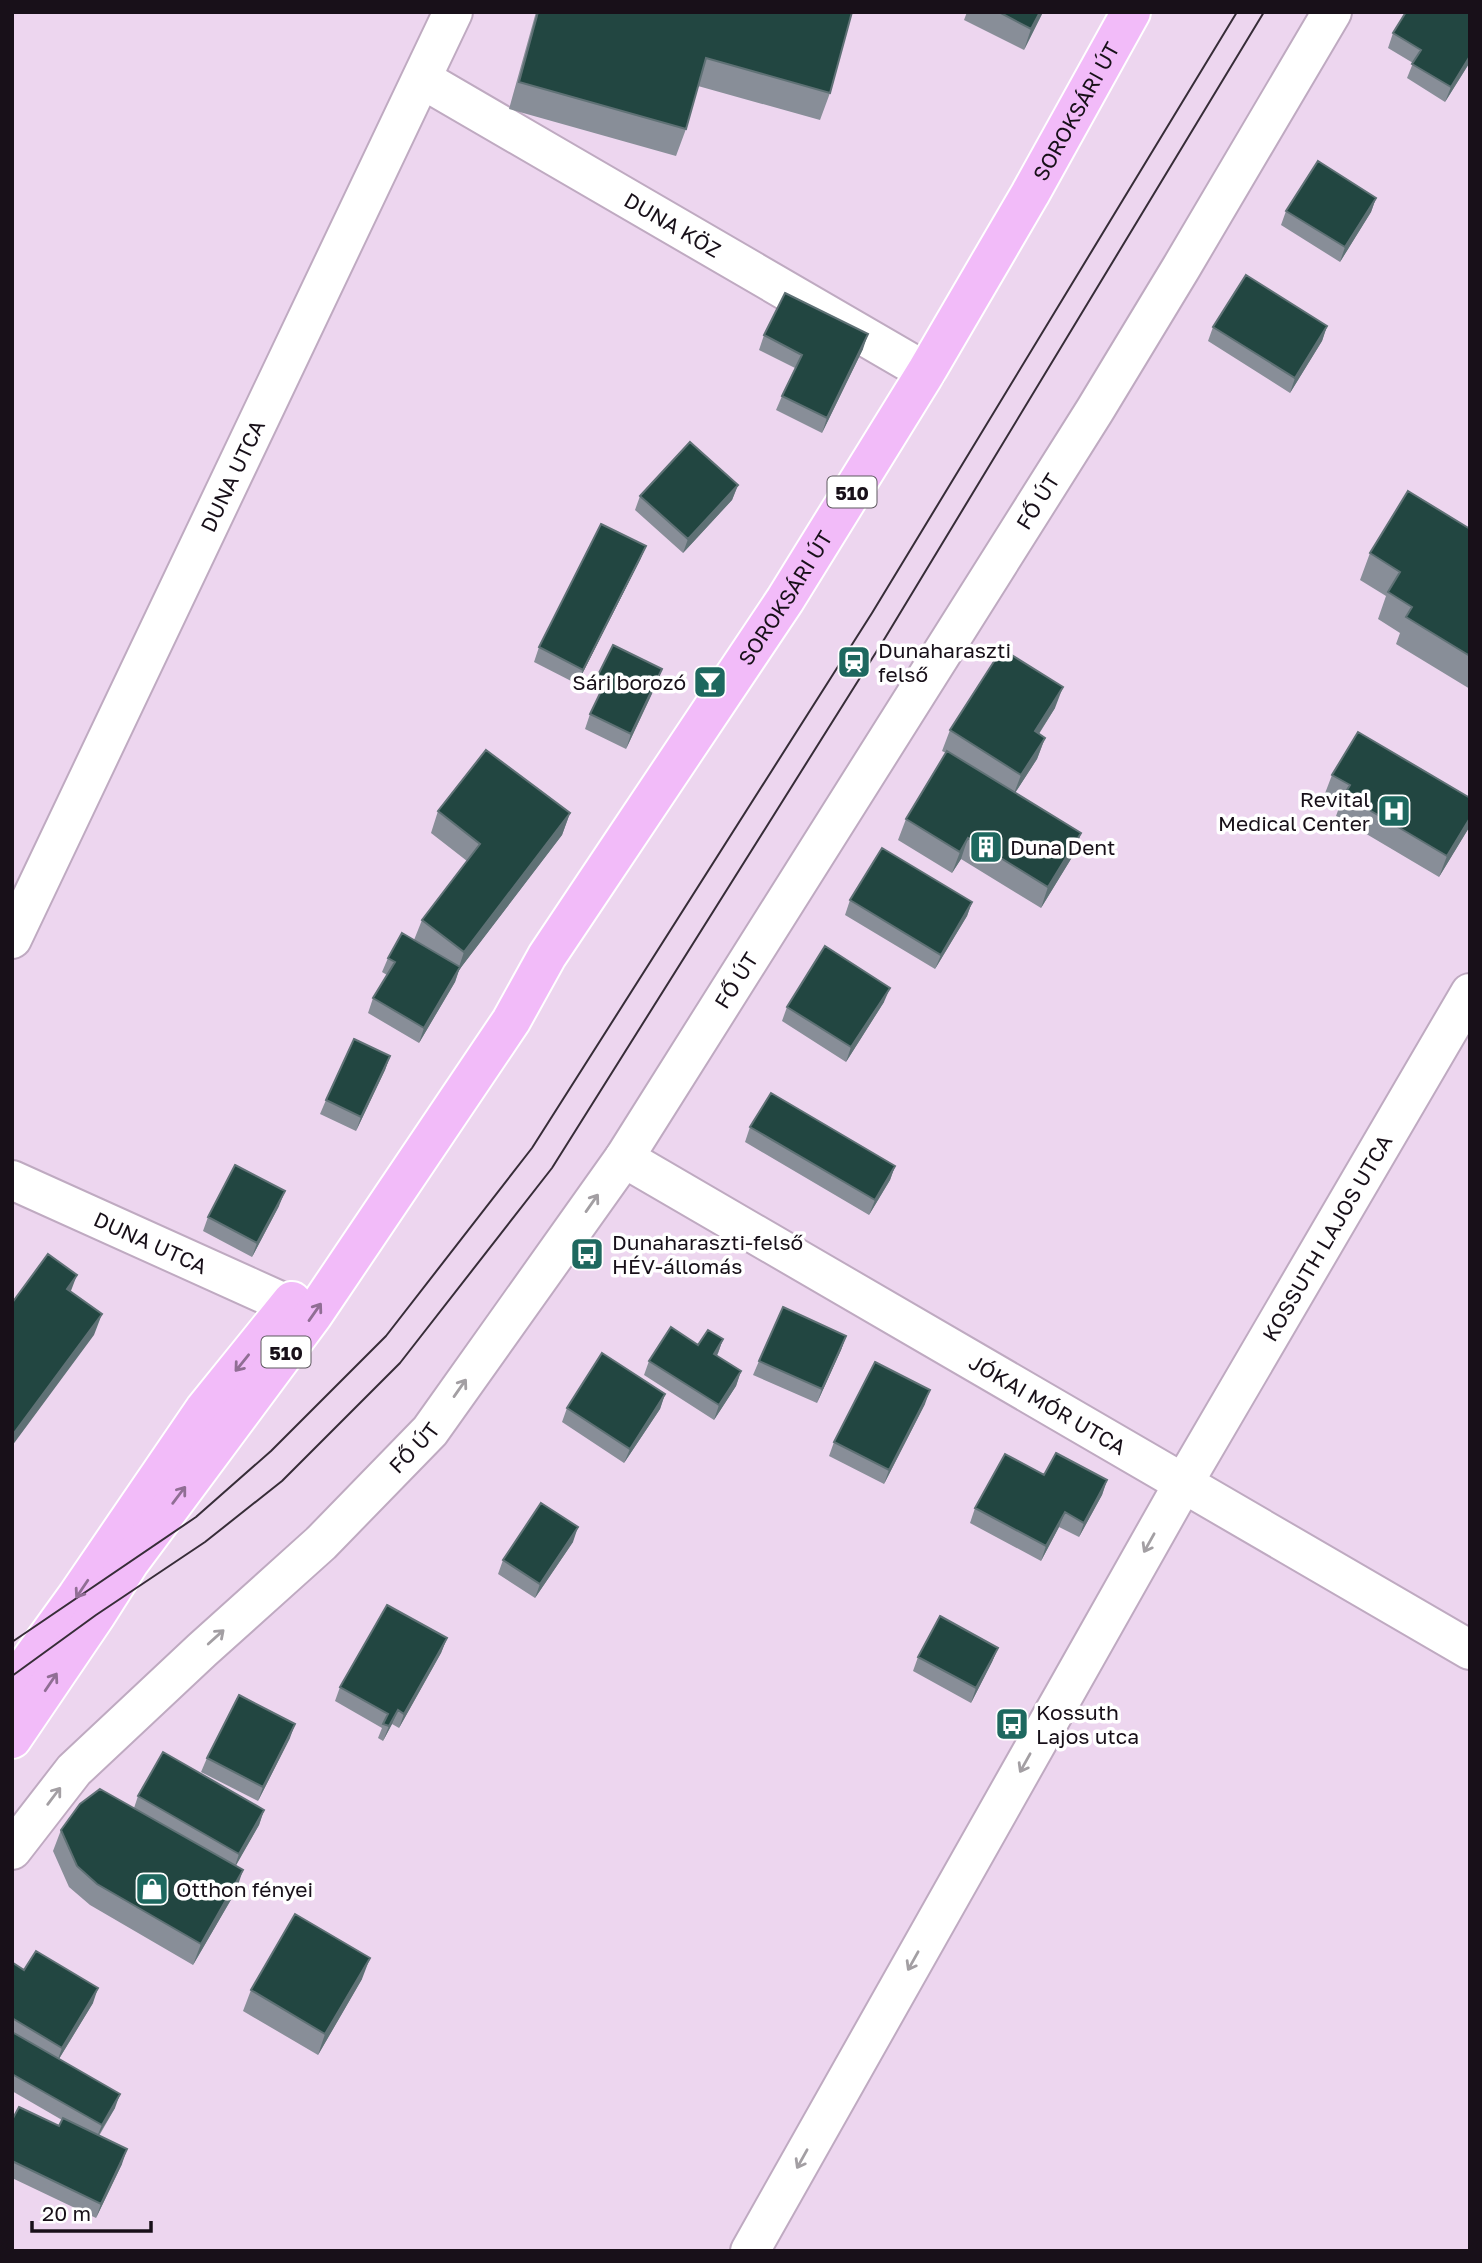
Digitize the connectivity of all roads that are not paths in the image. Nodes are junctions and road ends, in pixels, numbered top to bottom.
1 (453, 12) edge
2 (1131, 12) edge
3 (1332, 12) edge
4 (422, 79) junction
5 (926, 372) junction
6 (12, 939) edge
7 (547, 956) junction
8 (1470, 993) edge
9 (624, 1158) junction
10 (12, 1180) edge
11 (289, 1305) junction
12 (1183, 1484) junction
13 (1470, 1650) edge
14 (12, 1686) edge
15 (12, 1739) edge
16 (12, 1850) edge
17 (750, 2251) edge

1 - 4 street, DUNA UTCA
2 - 5 main road, SOROKSÁRI ÚT / 510
3 - 9 street, FŐ ÚT
4 - 5 street, DUNA KÖZ
4 - 6 street, DUNA UTCA
5 - 7 main road, SOROKSÁRI ÚT / 510
7 - 11 main road, 510
15 -> 7 main road, 510
8 - 12 street, KOSSUTH LAJOS UTCA
9 - 12 street, JÓKAI MÓR UTCA
16 -> 9 street, FŐ ÚT
10 - 11 street, DUNA UTCA
11 -> 14 main road, 510
12 - 13 street, JÓKAI MÓR UTCA
12 -> 17 street, KOSSUTH LAJOS UTCA

